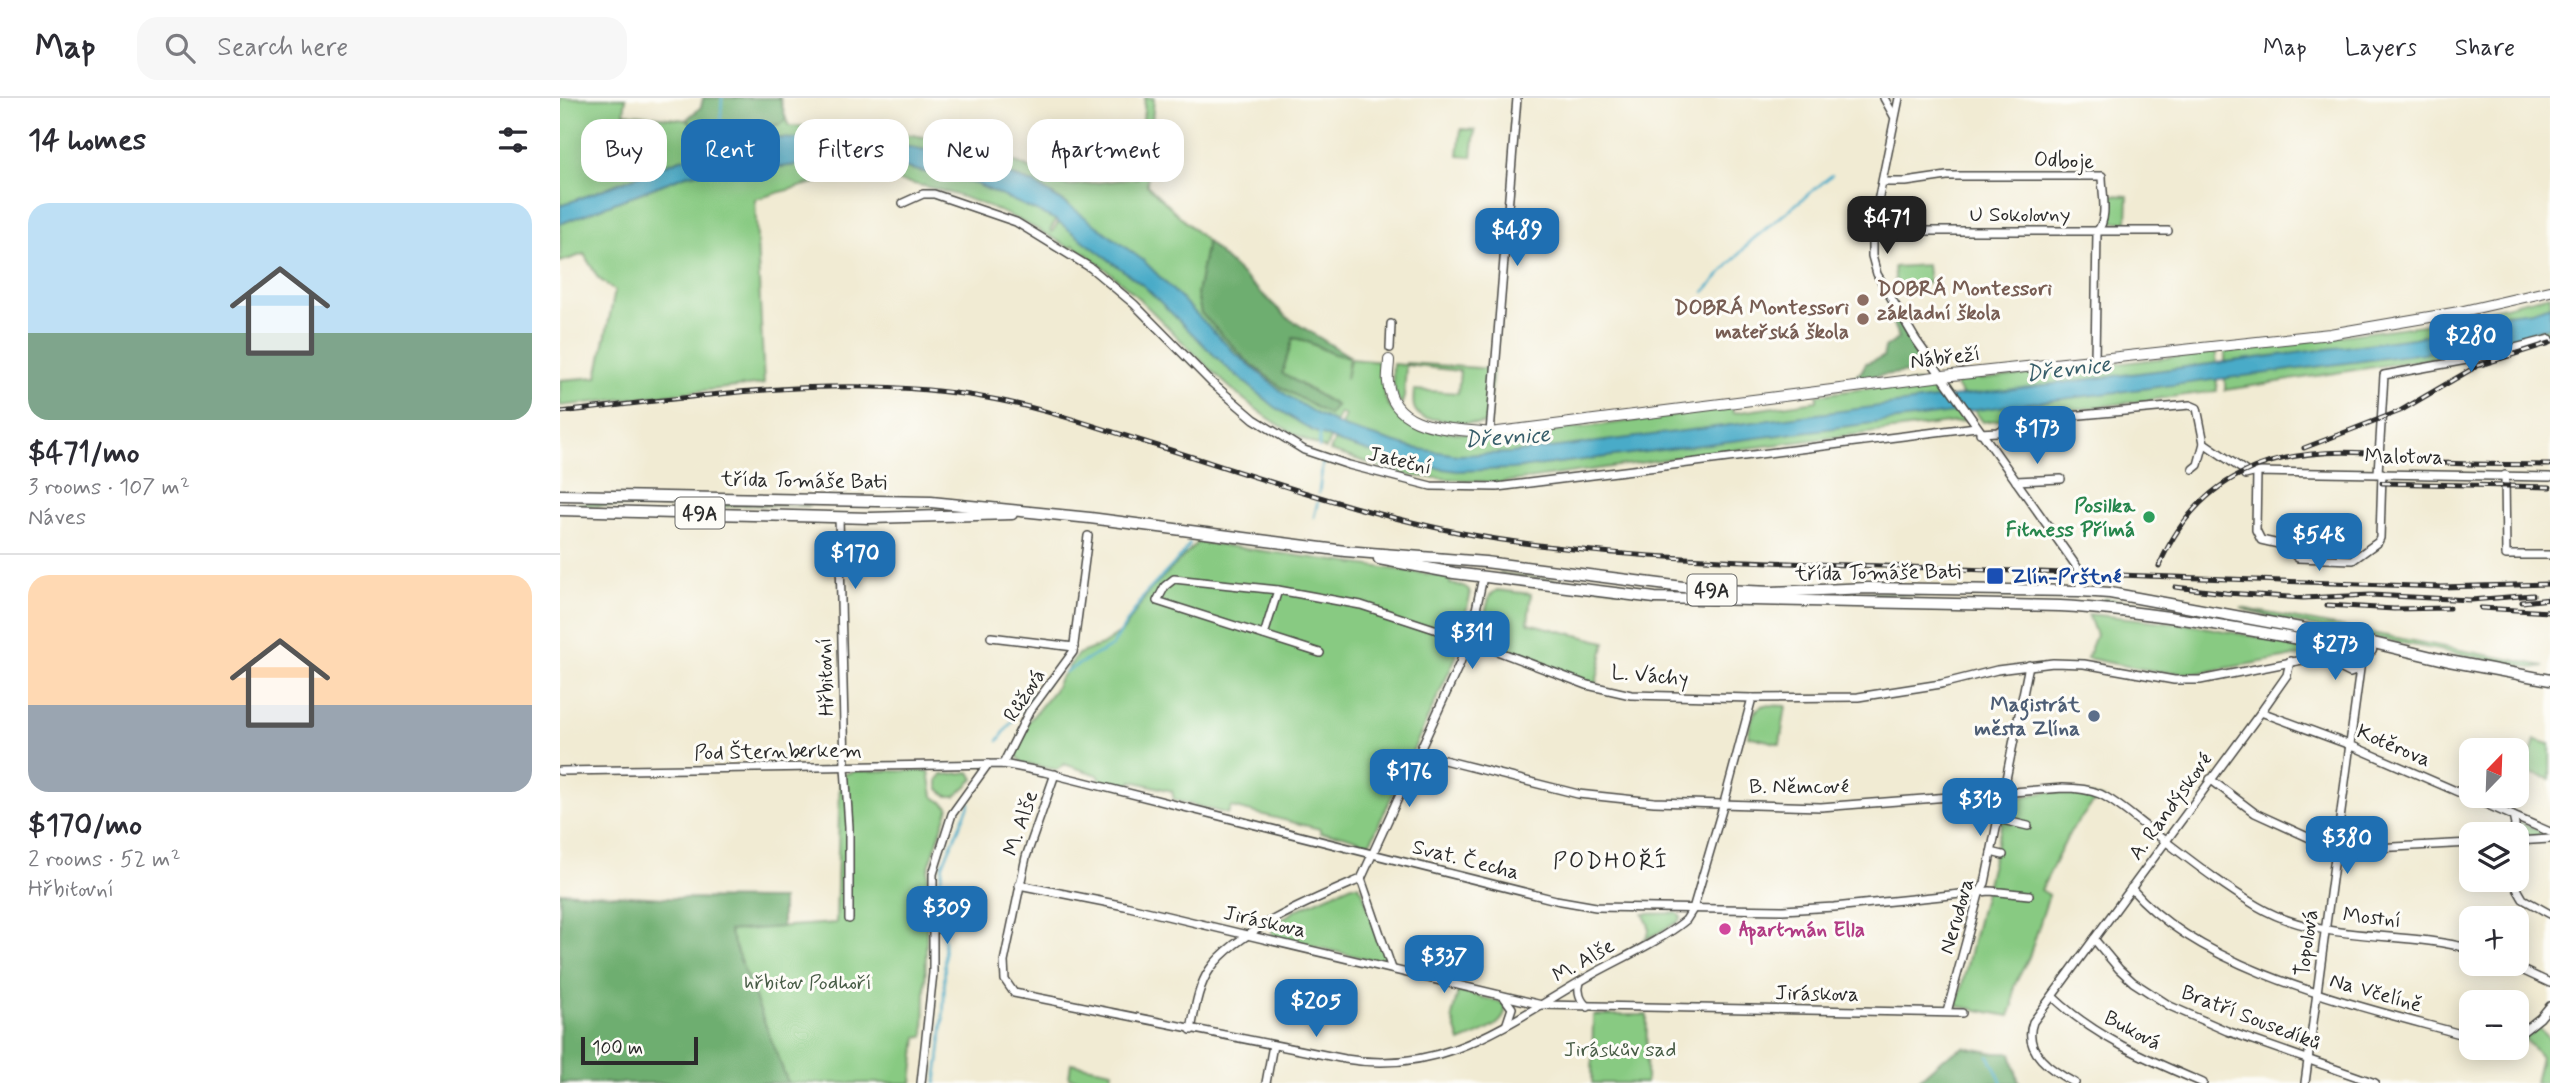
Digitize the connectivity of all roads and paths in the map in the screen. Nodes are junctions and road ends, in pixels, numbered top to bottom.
1 (1517, 98) edge
2 (1885, 98) edge
3 (1899, 98) edge
4 (1895, 124) junction
5 (1884, 182) junction
6 (903, 203) dead end
7 (1872, 231) junction
8 (2097, 231) junction
9 (2168, 231) dead end
10 (2550, 291) edge
11 (1391, 324) dead end
12 (2550, 339) edge
13 (1390, 348) dead end
14 (1389, 360) dead end
15 (2095, 360) junction
16 (1943, 376) junction
17 (1976, 427) junction
18 (1490, 433) junction
19 (2204, 443) junction
20 (2193, 469) dead end
21 (2257, 472) junction
22 (2380, 473) junction
23 (2505, 475) junction
24 (2550, 477) edge
25 (2061, 479) dead end
26 (2015, 481) junction
27 (560, 495) edge
28 (835, 500) junction
29 (560, 510) edge
30 (1046, 513) junction
31 (839, 517) junction
32 (1088, 536) dead end
33 (1345, 551) junction
34 (2550, 555) edge
35 (1485, 562) junction
36 (1483, 577) junction
37 (1278, 590) junction
38 (2081, 591) junction
39 (2081, 607) junction
40 (1264, 635) junction
41 (990, 637) dead end
42 (1468, 640) junction
43 (2364, 645) junction
44 (1074, 647) junction
45 (1320, 653) dead end
46 (2290, 661) junction
47 (2029, 665) junction
48 (2360, 665) junction
49 (2550, 679) edge
50 (1752, 698) junction
51 (2261, 712) junction
52 (2350, 745) junction
53 (1420, 752) junction
54 (996, 764) junction
55 (845, 767) junction
56 (560, 771) edge
57 (1055, 774) junction
58 (2210, 779) junction
59 (2004, 792) junction
60 (1724, 803) junction
61 (2514, 816) junction
62 (1998, 819) junction
63 (2515, 822) edge
64 (2028, 826) dead end
65 (2550, 832) edge
66 (2550, 839) edge
67 (2529, 840) edge
68 (2167, 842) junction
69 (2459, 844) edge
70 (2336, 850) junction
71 (1991, 852) junction
72 (1373, 854) junction
73 (2003, 855) dead end
74 (1361, 879) junction
75 (1019, 885) junction
76 (2132, 888) junction
77 (2519, 892) edge
78 (1979, 894) junction
79 (2029, 895) dead end
80 (1693, 909) junction
81 (2550, 914) edge
82 (849, 919) dead end
83 (2326, 930) junction
84 (1250, 935) junction
85 (2094, 939) junction
86 (2459, 947) edge
87 (1392, 969) junction
88 (2529, 973) edge
89 (1581, 981) junction
90 (2550, 983) edge
91 (2317, 993) junction
92 (1502, 995) junction
93 (2053, 997) junction
94 (1542, 1005) junction
95 (2550, 1006) edge
96 (1588, 1007) junction
97 (1947, 1012) junction
98 (1962, 1013) dead end
99 (1504, 1026) junction
100 (2529, 1026) edge
101 (1191, 1030) junction
102 (2459, 1034) edge
103 (1273, 1045) junction
104 (2309, 1058) junction
105 (921, 1083) edge
106 (1266, 1083) edge
107 (2075, 1083) edge
108 (2203, 1083) edge
109 (2305, 1083) edge
110 (2375, 1083) edge

1 - 18 street
2 - 4 street
3 - 4 street
4 - 5 street
5 - 7 street
5 - 8 street, Odboje
6 - 17 street, Jateční
7 - 8 street, U Sokolovny
7 - 16 street
8 - 9 street, U Sokolovny
8 - 15 street, Odboje
10 - 15 street, Nábřeží
11 - 13 street
12 - 22 street
14 - 18 street, Nábřeží
15 - 16 street, Nábřeží
16 - 17 street
16 - 18 street, Nábřeží
17 - 19 street
17 - 26 street
19 - 20 street
19 - 21 street, Malotova
21 - 22 street, Malotova
21 - 22 street
22 - 23 street, Malotova
23 - 24 street, Malotova
23 - 34 street
25 - 26 street
26 - 38 street
27 - 28 main road, třída Tomáše Bati / 49A
28 - 30 main road, třída Tomáše Bati / 49A
28 - 31 main road
29 - 31 main road, třída Tomáše Bati / 49A
30 - 31 main road, třída Tomáše Bati / 49A
30 - 33 main road, třída Tomáše Bati / 49A
31 - 55 street, Hřbitovní
32 - 44 street, Růžová
33 - 35 main road, třída Tomáše Bati / 49A
33 - 36 main road, třída Tomáše Bati / 49A
35 - 36 main road
35 - 38 main road, třída Tomáše Bati / 49A
36 - 39 main road, třída Tomáše Bati / 49A
36 - 42 street
37 - 40 street
37 - 40 street, L. Váchy
37 - 42 street, L. Váchy
38 - 39 main road
38 - 43 main road, třída Tomáše Bati / 49A
39 - 43 main road, třída Tomáše Bati / 49A
40 - 45 street, L. Váchy
41 - 44 street, Růžová
42 - 50 street, L. Váchy
42 - 53 street
43 - 48 street, Topolová
43 - 49 main road, třída Tomáše Bati / 49A
44 - 54 street, Růžová
46 - 47 street, L. Váchy
46 - 48 street
46 - 51 street, A. Randýskové
47 - 50 street, L. Váchy
47 - 59 street, Nerudova
48 - 52 street, Topolová
50 - 60 street
51 - 52 street, Kotěrova
51 - 58 street, A. Randýskové
52 - 61 street, Kotěrova
52 - 70 street, Topolová
53 - 60 street, B. Němcové
53 - 72 street
54 - 55 street, Pod Šternberkem
54 - 57 street, Svat. Čecha
54 - 105 street, Růžová
55 - 56 street, Pod Šternberkem
55 - 82 street, Hřbitovní
57 - 72 street, Svat. Čecha
57 - 75 street, M. Alše
58 - 68 street, A. Randýskové
58 - 70 street
59 - 60 street, B. Němcové
59 - 62 street, Nerudova
59 - 68 street, B. Němcové
60 - 80 street
61 - 63 street
61 - 65 street, Kotěrova
62 - 64 street
62 - 71 street, Nerudova
66 - 67 street
68 - 76 street, A. Randýskové
68 - 83 street, Mostní
69 - 70 street
70 - 83 street, Topolová
71 - 73 street
71 - 78 street, Nerudova
72 - 74 street
72 - 80 street, Svat. Čecha
74 - 84 street
74 - 87 street
75 - 84 street, Jiráskova
75 - 101 street, M. Alše
76 - 85 street, A. Randýskové
76 - 91 street, Na Včelíně
77 - 81 street
78 - 79 street, Svat. Čecha
78 - 80 street, Svat. Čecha
78 - 97 street, Nerudova
80 - 89 street, M. Alše
83 - 86 street, Mostní
83 - 91 street, Topolová
84 - 87 street, Jiráskova
84 - 101 street
85 - 93 street, A. Randýskové
85 - 104 street, Bratří Sousedíků
87 - 92 street, Jiráskova
88 - 90 street
89 - 94 street, M. Alše
89 - 96 street
91 - 102 street, Na Včelíně
91 - 104 street, Topolová
92 - 94 street, Jiráskova
92 - 99 street
93 - 107 street, A. Randýskové
93 - 108 street, Buková
94 - 96 street, Jiráskova
94 - 99 street, M. Alše
95 - 100 street
96 - 97 street, Jiráskova
97 - 98 street, Jiráskova
99 - 103 street, M. Alše
101 - 103 street, M. Alše
103 - 106 street
104 - 109 street, Topolová
104 - 110 street, Bratří Sousedíků

